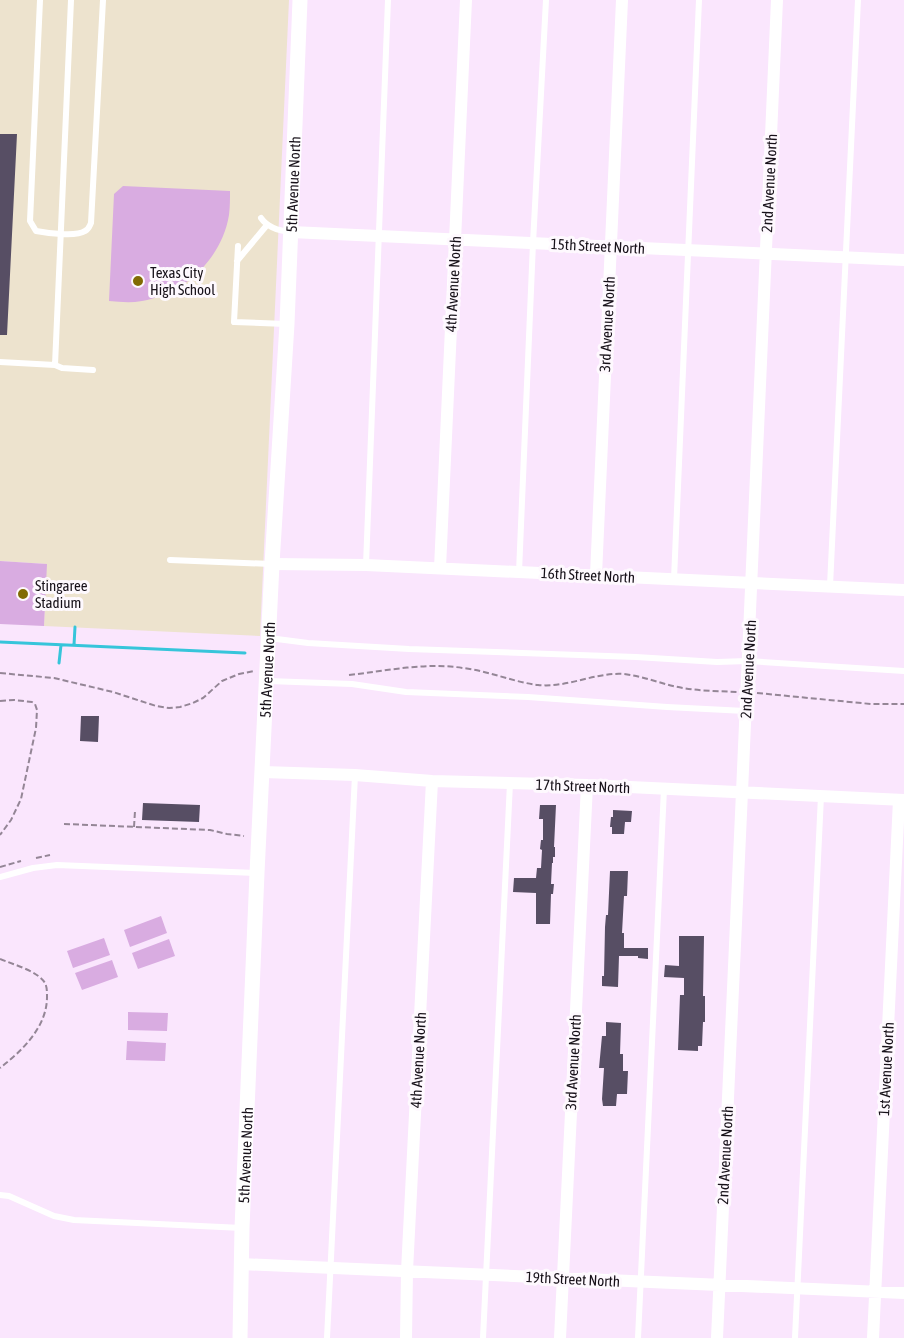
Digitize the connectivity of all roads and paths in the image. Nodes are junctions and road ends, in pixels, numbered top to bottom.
1 (40, 0) edge
2 (71, 0) edge
3 (103, 0) edge
4 (300, 0) edge
5 (388, 0) edge
6 (466, 0) edge
7 (546, 0) edge
8 (622, 0) edge
9 (699, 0) edge
10 (777, 0) edge
11 (858, 0) edge
12 (261, 218) dead end
13 (267, 225) junction
14 (291, 232) junction
15 (61, 233) junction
16 (379, 236) junction
17 (455, 240) junction
18 (533, 243) junction
19 (238, 246) dead end
20 (611, 247) junction
21 (688, 250) junction
22 (765, 254) junction
23 (845, 257) junction
24 (904, 260) edge
25 (237, 262) junction
26 (287, 324) junction
27 (0, 362) edge
28 (55, 365) junction
29 (93, 370) dead end
30 (170, 560) dead end
31 (272, 564) junction
32 (366, 565) junction
33 (440, 568) junction
34 (519, 572) junction
35 (596, 575) junction
36 (674, 579) junction
37 (752, 583) junction
38 (830, 587) junction
39 (904, 590) edge
40 (269, 638) junction
41 (748, 661) junction
42 (904, 671) edge
43 (0, 673) edge
44 (267, 675) junction
45 (344, 675) dead end
46 (747, 692) junction
47 (0, 701) edge
48 (904, 704) edge
49 (746, 711) junction
50 (263, 772) junction
51 (355, 775) junction
52 (432, 781) junction
53 (510, 783) junction
54 (587, 785) junction
55 (664, 789) junction
56 (742, 792) junction
57 (821, 796) junction
58 (902, 800) edge
59 (135, 811) dead end
60 (64, 824) dead end
61 (134, 827) junction
62 (0, 835) edge
63 (244, 836) dead end
64 (257, 873) junction
65 (0, 877) edge
66 (0, 959) edge
67 (0, 1068) edge
68 (0, 1195) edge
69 (242, 1228) junction
70 (241, 1264) junction
71 (330, 1267) junction
72 (408, 1271) junction
73 (486, 1274) junction
74 (562, 1278) junction
75 (641, 1282) junction
76 (718, 1285) junction
77 (797, 1289) junction
78 (874, 1292) junction
79 (904, 1293) edge
80 (240, 1338) edge
81 (327, 1338) edge
82 (405, 1338) edge
83 (483, 1338) edge
84 (560, 1338) edge
85 (638, 1338) edge
86 (717, 1338) edge
87 (795, 1338) edge
88 (873, 1338) edge

1 - 15 lane
2 - 15 lane
3 - 15 lane
4 - 14 street, 5th Avenue North
5 - 16 lane
6 - 17 street, 4th Avenue North
7 - 18 lane
8 - 20 street, 3rd Avenue North
9 - 21 lane
10 - 22 street, 2nd Avenue North
11 - 23 lane
12 - 13 lane
13 - 14 lane
13 - 25 lane
14 - 16 street, 15th Street North
14 - 26 street, 5th Avenue North
15 - 28 lane
16 - 17 street, 15th Street North
16 - 32 lane
17 - 18 street, 15th Street North
17 - 33 street, 4th Avenue North
18 - 20 street, 15th Street North
18 - 34 lane
19 - 25 lane
20 - 21 street, 15th Street North
20 - 35 street, 3rd Avenue North
21 - 22 street, 15th Street North
21 - 36 lane
22 - 23 street, 15th Street North
22 - 37 street, 2nd Avenue North
23 - 24 street, 15th Street North
23 - 38 lane
25 - 26 lane
26 - 31 street, 5th Avenue North
27 - 28 lane
28 - 29 lane
30 - 31 lane
31 - 32 street, 16th Street North
31 - 40 street, 5th Avenue North
32 - 33 street, 16th Street North
33 - 34 street, 16th Street North
34 - 35 street, 16th Street North
35 - 36 street, 16th Street North
36 - 37 street, 16th Street North
37 - 38 street, 16th Street North
37 - 41 street, 2nd Avenue North
38 - 39 street, 16th Street North
40 - 41 lane
40 - 44 street, 5th Avenue North
41 - 42 lane
41 - 46 street, 2nd Avenue North
43 - 44 path
44 - 49 lane
44 - 50 street, 5th Avenue North
45 - 46 path
46 - 48 path
46 - 49 street, 2nd Avenue North
47 - 62 path
49 - 56 street, 2nd Avenue North
50 - 51 street, 17th Street North
50 - 64 street, 5th Avenue North
51 - 52 street, 17th Street North
51 - 71 lane
52 - 53 street, 17th Street North
52 - 72 street, 4th Avenue North
53 - 54 street, 17th Street North
53 - 73 lane
54 - 55 street, 17th Street North
54 - 74 street, 3rd Avenue North
55 - 56 street, 17th Street North
55 - 75 lane
56 - 57 street, 17th Street North
56 - 76 street, 2nd Avenue North
57 - 58 street, 17th Street North
57 - 77 lane
58 - 78 street, 1st Avenue North
59 - 61 path
60 - 61 path
61 - 63 path
64 - 65 lane
64 - 69 street, 5th Avenue North
66 - 67 path
68 - 69 lane
69 - 70 street, 5th Avenue North
70 - 71 street, 19th Street North
70 - 80 street, 5th Avenue North
71 - 72 street, 19th Street North
71 - 81 lane
72 - 73 street, 19th Street North
72 - 82 street, 4th Avenue North
73 - 74 street, 19th Street North
73 - 83 lane
74 - 75 street, 19th Street North
74 - 84 street, 3rd Avenue North
75 - 76 street, 19th Street North
75 - 85 lane
76 - 77 street, 19th Street North
76 - 86 street, 2nd Avenue North
77 - 78 street, 19th Street North
77 - 87 lane
78 - 79 street, 19th Street North
78 - 88 street, 1st Avenue North

